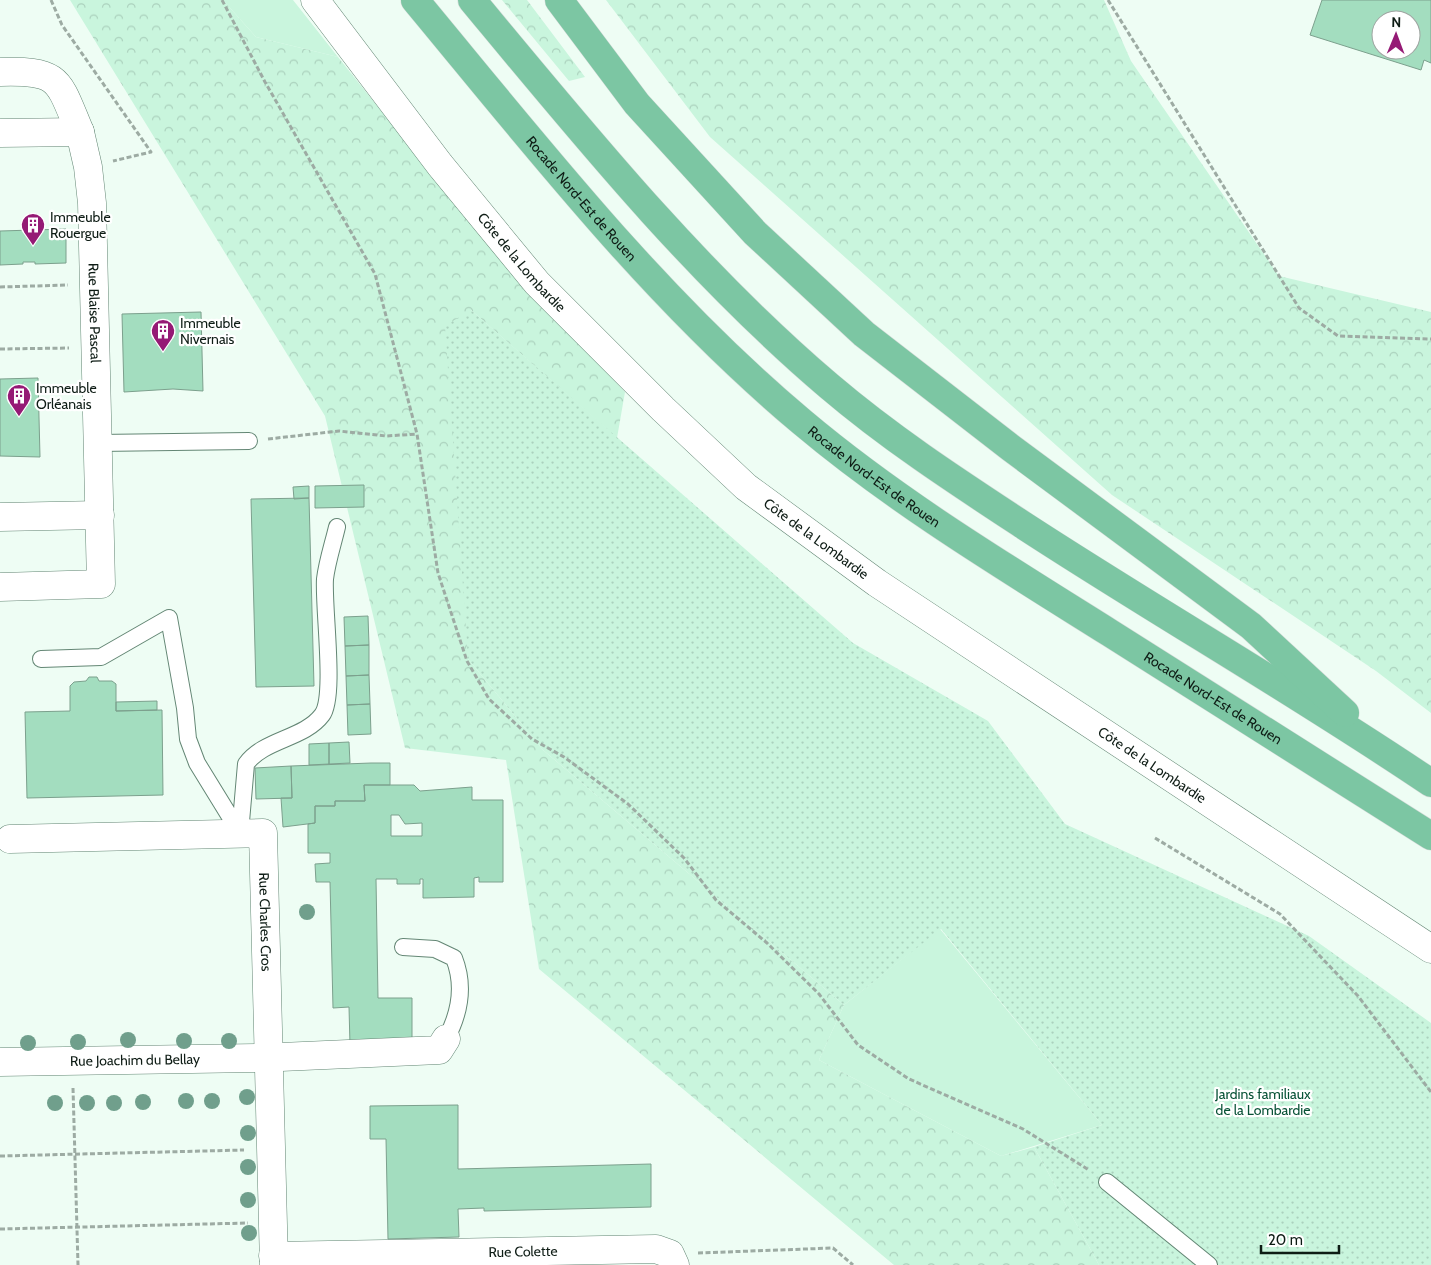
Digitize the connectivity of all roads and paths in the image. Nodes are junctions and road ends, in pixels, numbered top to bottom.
1 (52, 0) edge
2 (222, 0) edge
3 (315, 0) edge
4 (415, 0) edge
5 (472, 0) edge
6 (559, 0) edge
7 (1108, 0) edge
8 (0, 72) edge
9 (80, 132) junction
10 (0, 134) edge
11 (88, 167) junction
12 (94, 285) junction
13 (0, 287) edge
14 (1431, 339) edge
15 (95, 347) junction
16 (0, 349) edge
17 (417, 434) junction
18 (249, 440) joint
19 (98, 443) junction
20 (100, 515) junction
21 (0, 517) edge
22 (337, 527) dead end
23 (0, 587) edge
24 (40, 659) dead end
25 (1392, 757) junction
26 (1431, 783) edge
27 (240, 833) junction
28 (1431, 836) edge
29 (1155, 838) dead end
30 (10, 839) dead end
31 (404, 947) dead end
32 (1431, 949) edge
33 (446, 1039) joint
34 (270, 1056) junction
35 (73, 1061) junction
36 (0, 1062) edge
37 (1431, 1092) edge
38 (228, 1150) dead end
39 (75, 1154) junction
40 (0, 1156) edge
41 (1107, 1182) joint
42 (230, 1224) dead end
43 (77, 1227) junction
44 (0, 1228) edge
45 (673, 1259) edge
46 (273, 1261) edge
47 (78, 1265) edge
48 (854, 1265) edge
49 (1209, 1265) edge

1 - 11 path
2 - 17 path
3 - 32 street, Côte de la Lombardie
4 - 28 highway, Rocade Nord-Est de Rouen
5 - 25 highway
6 - 25 highway
7 - 14 path
8 - 9 street, Rue Blaise Pascal
9 - 10 street
9 - 11 street, Rue Blaise Pascal
11 - 12 street, Rue Blaise Pascal
12 - 13 path
12 - 15 street, Rue Blaise Pascal
15 - 16 path
15 - 19 street, Rue Blaise Pascal
17 - 18 path
17 - 41 path
18 - 19 lane
19 - 20 street, Rue Blaise Pascal
20 - 21 street
20 - 23 street, Rue Blaise Pascal
22 - 27 lane
24 - 27 lane
25 - 26 highway
27 - 30 street, Rue Charles Cros
27 - 34 street, Rue Charles Cros
29 - 37 path
31 - 33 lane
33 - 34 street, Rue Joachim du Bellay
34 - 35 street, Rue Joachim du Bellay
34 - 46 street, Rue Charles Cros
35 - 36 street, Rue Joachim du Bellay
35 - 39 path
38 - 39 path
39 - 40 path
39 - 43 path
41 - 49 lane
42 - 43 path
43 - 44 path
43 - 47 path
45 - 46 street, Rue Colette
45 - 48 path

